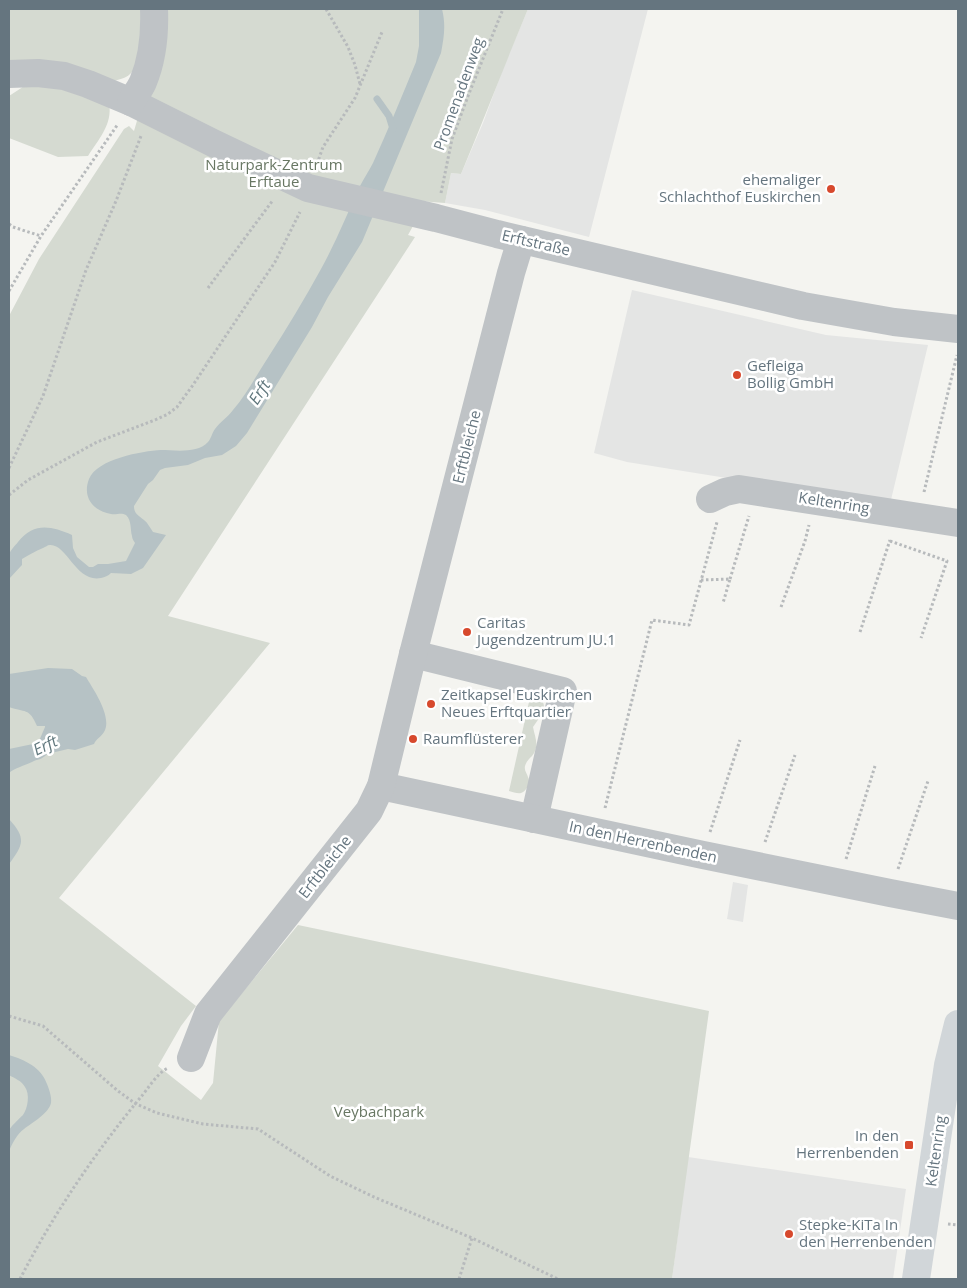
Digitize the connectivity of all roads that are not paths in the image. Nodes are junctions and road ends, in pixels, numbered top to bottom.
1 (154, 9) edge
2 (9, 74) edge
3 (140, 107) junction
4 (521, 240) junction
5 (958, 340) edge
6 (718, 496) road end
7 (958, 523) edge
8 (413, 654) junction
9 (381, 786) junction
10 (534, 819) junction
11 (958, 906) edge
12 (958, 1024) edge
13 (191, 1058) dead end
14 (916, 1279) edge

1 - 3 street
2 - 3 street, Erftstraße
3 - 4 street, Erftstraße
4 - 5 street, Erftstraße
4 - 8 street, Erftbleiche
6 - 7 street, Keltenring
8 - 9 street, Erftbleiche
8 - 10 street
9 - 10 street, In den Herrenbenden
9 - 13 street, Erftbleiche
10 - 11 street, In den Herrenbenden
12 - 14 main road, Keltenring

